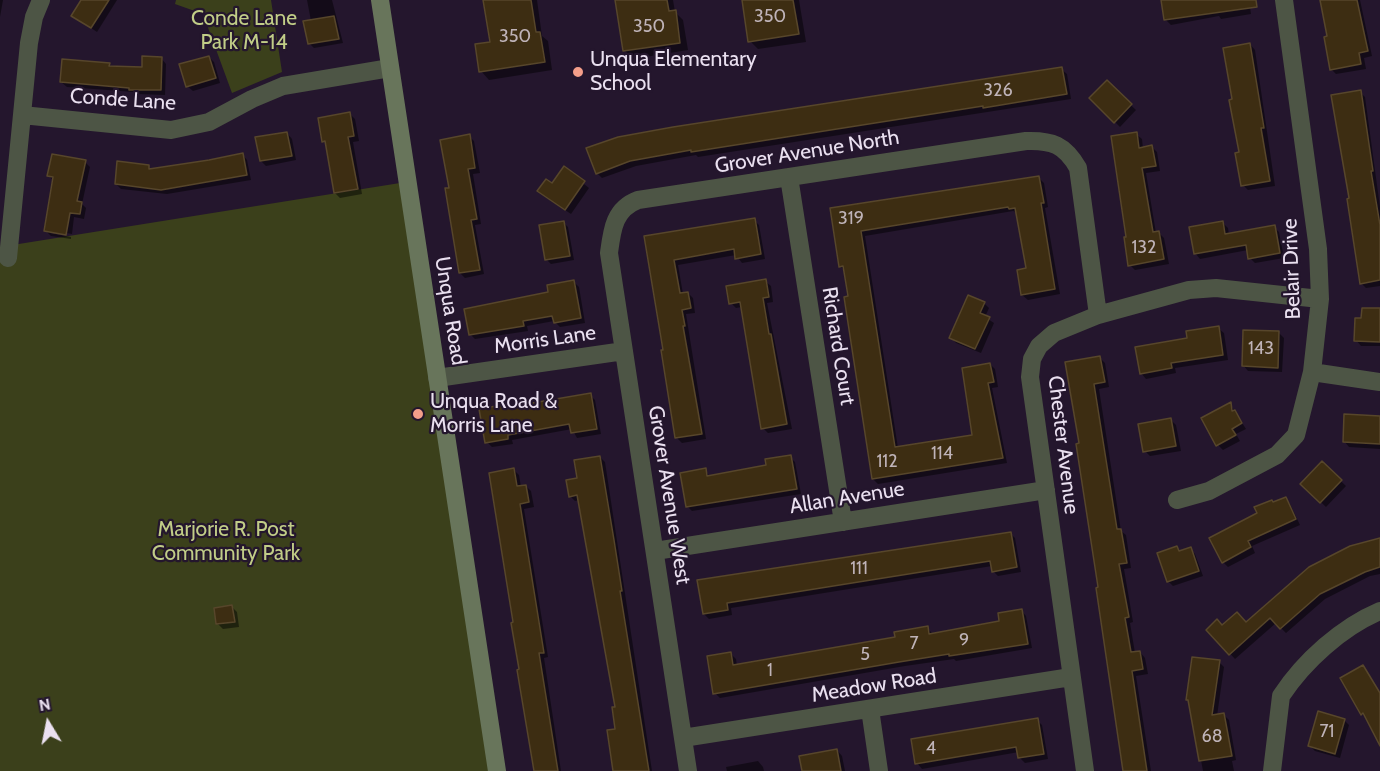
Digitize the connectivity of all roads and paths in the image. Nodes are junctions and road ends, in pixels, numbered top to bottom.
1 (41, 0) edge
2 (380, 0) edge
3 (1284, 0) edge
4 (390, 68) junction
5 (22, 115) junction
6 (789, 177) junction
7 (613, 226) joint
8 (8, 258) dead end
9 (1320, 298) junction
10 (1098, 315) junction
11 (624, 351) junction
12 (1312, 372) junction
13 (437, 378) junction
14 (1380, 382) edge
15 (1046, 490) junction
16 (1177, 500) dead end
17 (843, 522) junction
18 (655, 551) junction
19 (1378, 617) edge
20 (1071, 677) junction
21 (870, 709) junction
22 (683, 738) junction
23 (498, 771) edge
24 (688, 771) edge
25 (879, 771) edge
26 (1085, 771) edge
27 (1272, 771) edge

1 - 5 street
2 - 4 street, Unqua Road
3 - 9 street, Belair Drive
4 - 5 street, Conde Lane
4 - 13 street, Unqua Road
5 - 8 street
6 - 7 street, Grover Avenue North
6 - 10 street, Grover Avenue North
6 - 17 street, Richard Court
7 - 11 street, Grover Avenue West
9 - 10 street, Chester Avenue
9 - 12 street, Belair Drive
10 - 15 street, Chester Avenue
11 - 13 street, Morris Lane
11 - 18 street, Grover Avenue West
12 - 14 street
12 - 16 street, Belair Drive
13 - 23 street, Unqua Road
15 - 17 street, Allan Avenue
15 - 20 street, Chester Avenue
17 - 18 street, Allan Avenue
18 - 22 street, Grover Avenue West
19 - 27 street
20 - 21 street, Meadow Road
20 - 26 street, Chester Avenue
21 - 22 street, Meadow Road
21 - 25 street
22 - 24 street, Grover Avenue West

